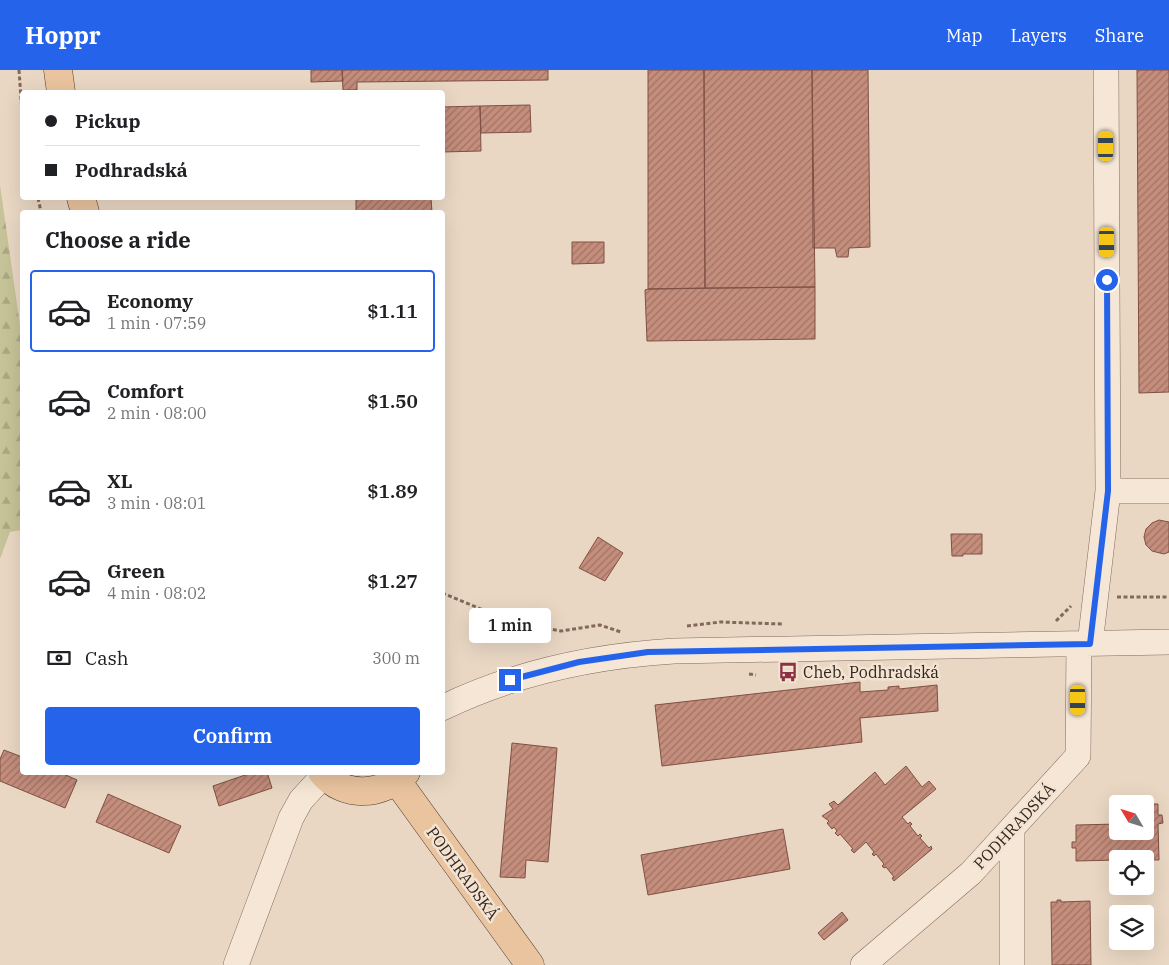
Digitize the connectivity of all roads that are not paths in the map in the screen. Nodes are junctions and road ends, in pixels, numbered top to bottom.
1 (58, 70) edge
2 (1106, 70) edge
3 (60, 90) edge
4 (1108, 491) junction
5 (1169, 491) edge
6 (1169, 642) edge
7 (1084, 644) junction
8 (445, 707) edge
9 (322, 775) edge
10 (324, 775) edge
11 (401, 777) edge
12 (1012, 828) junction
13 (236, 965) edge
14 (530, 965) edge
15 (864, 965) edge
16 (1012, 965) edge

1 - 3 main road
2 - 4 street, PODHRADSKÁ
4 - 5 street
4 - 7 street, PODHRADSKÁ
6 - 7 street
7 - 8 street
7 - 12 street, PODHRADSKÁ
9 - 13 street
10 - 11 main road
11 - 14 main road, PODHRADSKÁ
12 - 15 street, PODHRADSKÁ
12 - 16 street

